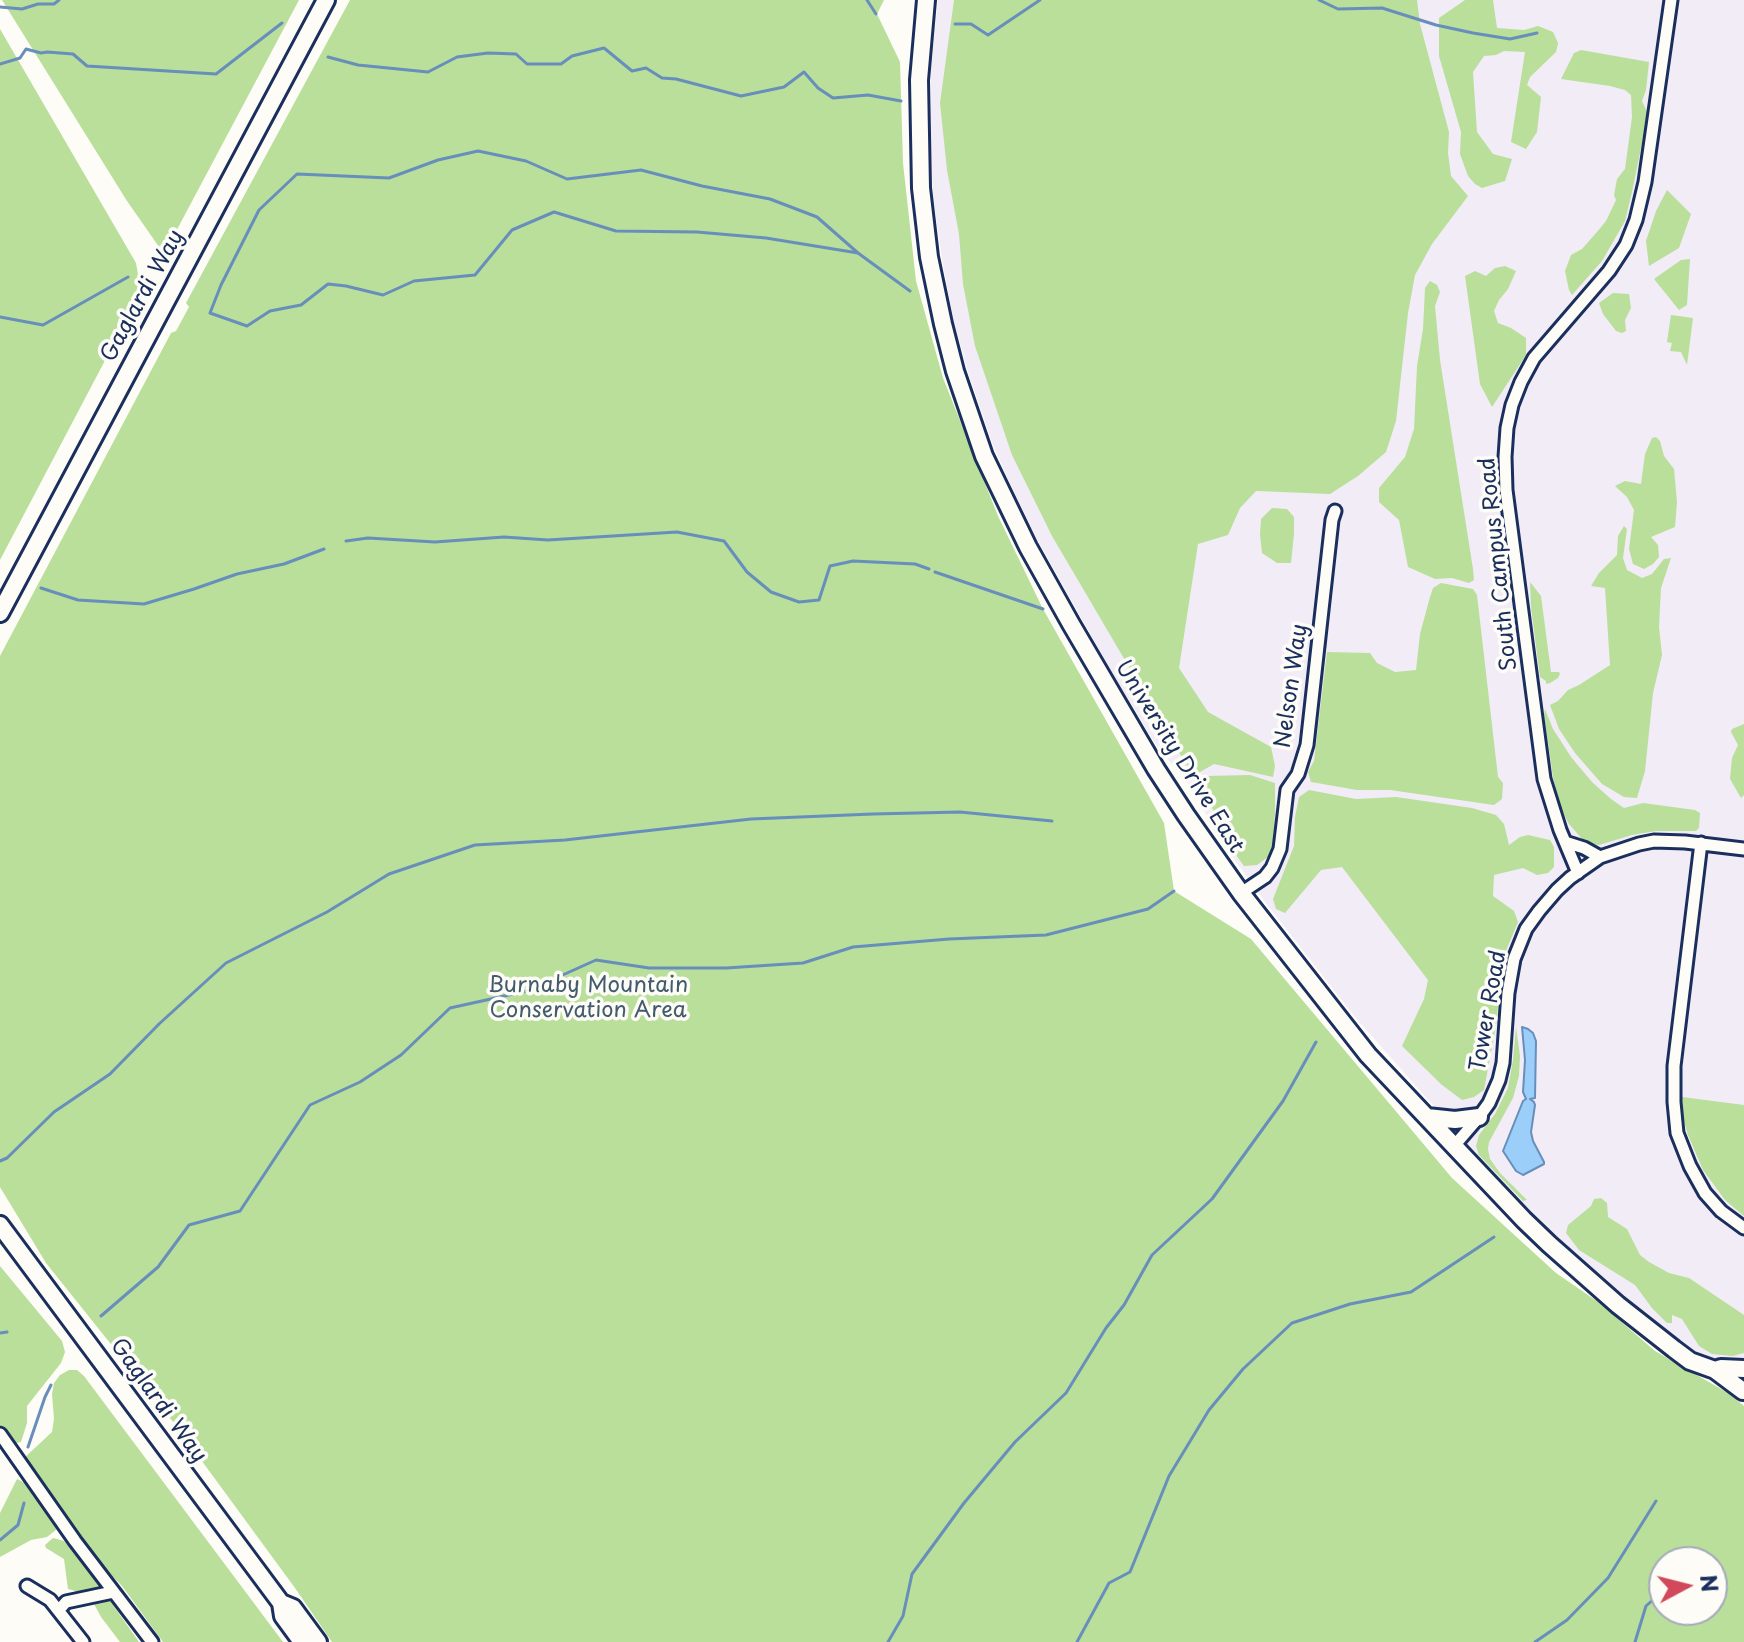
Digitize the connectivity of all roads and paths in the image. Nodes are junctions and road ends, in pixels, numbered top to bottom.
1 (326, 0) edge
2 (926, 0) edge
3 (1671, 0) edge
4 (1335, 511) dead end
5 (0, 613) edge
6 (1565, 842) junction
7 (1701, 843) junction
8 (1744, 849) edge
9 (1600, 857) junction
10 (1578, 873) junction
11 (1241, 893) junction
12 (1427, 1117) junction
13 (1479, 1117) junction
14 (1454, 1146) junction
15 (0, 1225) edge
16 (1744, 1228) edge
17 (1744, 1369) edge
18 (1715, 1370) junction
19 (1744, 1380) edge
20 (1744, 1392) edge
21 (1, 1436) edge
22 (27, 1586) dead end
23 (113, 1592) junction
24 (281, 1603) junction
25 (59, 1610) junction
26 (83, 1642) edge
27 (152, 1642) edge
28 (302, 1642) edge
29 (318, 1642) edge

1 - 5 street, Gaglardi Way
2 - 11 street, University Drive East
3 - 6 street, South Campus Road
4 - 11 street, Nelson Way
6 - 9 street
6 - 10 street, South Campus Road
7 - 8 street, Tower Road
7 - 9 street, Tower Road
7 - 16 street
9 - 10 street, Tower Road
10 - 13 street, Tower Road
11 - 12 street, University Drive East
12 - 13 street
12 - 14 street, University Drive East
13 - 14 street, Tower Road
14 - 18 street, University Drive East
15 - 24 street, Gaglardi Way
17 - 18 street, University Drive East
18 - 20 street, University Drive East
19 - 20 street
21 - 23 street
22 - 25 street
23 - 25 street
23 - 27 street
24 - 28 street, Gaglardi Way
24 - 29 street, Gaglardi Way
25 - 26 street

